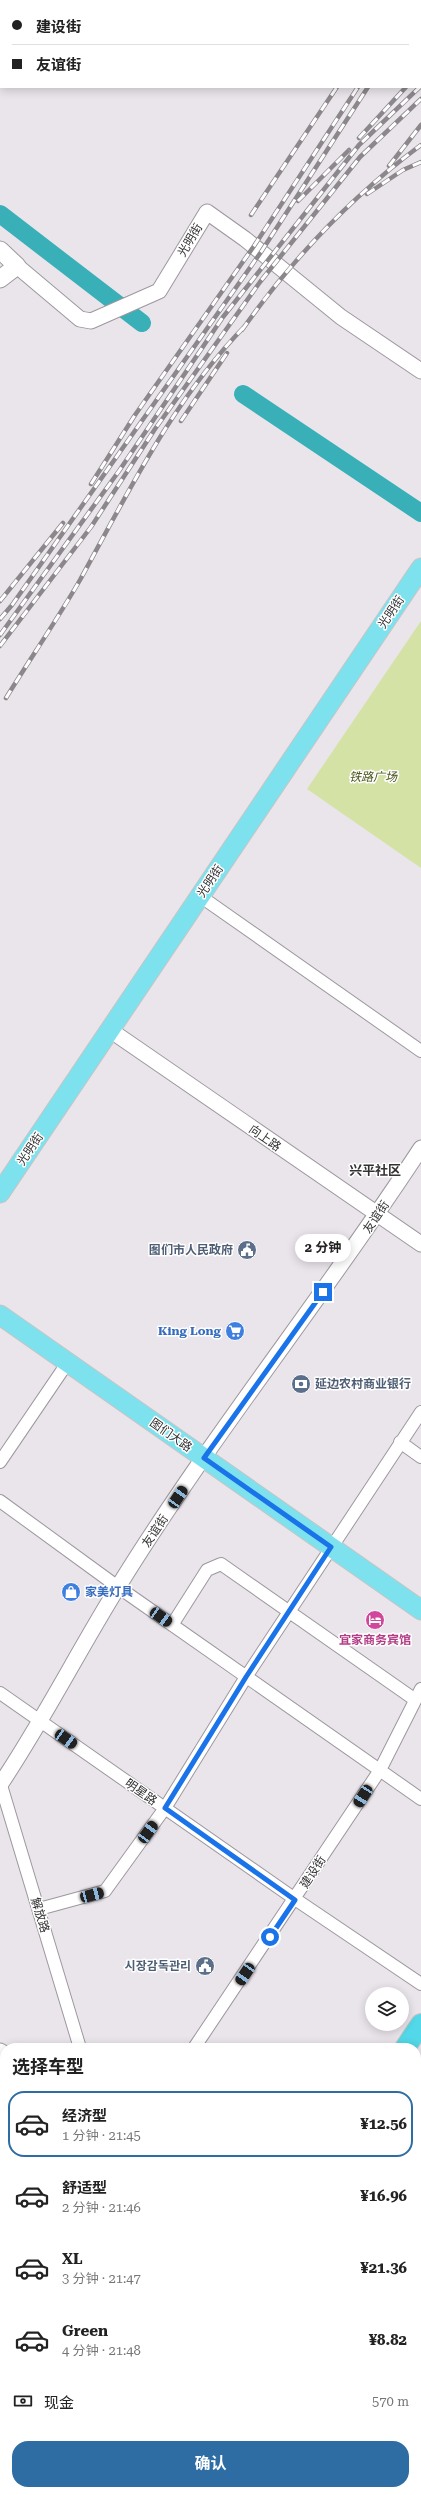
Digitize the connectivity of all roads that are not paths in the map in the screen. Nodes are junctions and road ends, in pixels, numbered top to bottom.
1 (0, 250) edge
2 (17, 266) junction
3 (0, 279) edge
4 (421, 371) edge
5 (418, 578) edge
6 (200, 896) junction
7 (110, 1030) junction
8 (421, 1051) edge
9 (421, 1148) edge
10 (0, 1193) edge
11 (378, 1215) junction
12 (421, 1244) edge
13 (0, 1315) edge
14 (68, 1362) junction
15 (421, 1412) edge
16 (400, 1442) junction
17 (421, 1457) edge
18 (204, 1458) junction
19 (0, 1462) edge
20 (0, 1501) edge
21 (331, 1547) junction
22 (118, 1587) junction
23 (421, 1610) edge
24 (289, 1612) junction
25 (172, 1625) junction
26 (246, 1677) junction
27 (0, 1693) edge
28 (418, 1694) edge
29 (41, 1722) junction
30 (380, 1770) junction
31 (0, 1784) edge
32 (421, 1799) edge
33 (165, 1808) junction
34 (295, 1900) junction
35 (38, 1910) junction
36 (421, 1984) edge
37 (421, 2024) edge
38 (78, 2043) edge
39 (197, 2043) edge
40 (408, 2043) edge

1 - 2 main road, 光明街
2 - 3 main road
2 - 4 street, 光明街
5 - 6 main road, 光明街
6 - 7 main road, 光明街
6 - 8 street
7 - 10 main road, 光明街
7 - 11 street, 向上路
9 - 11 street, 友谊街
11 - 12 street, 向上路
11 - 18 street, 友谊街
13 - 14 main road, 图们大路
14 - 18 main road, 图们大路
14 - 19 street
15 - 16 street
16 - 17 street
16 - 21 street
18 - 21 main road, 图们大路
18 - 22 street, 友谊街
20 - 22 street
21 - 23 main road, 图们大路
21 - 24 street
22 - 25 street
22 - 29 street, 友谊街
24 - 25 street
24 - 26 street
24 - 28 street
25 - 26 street
26 - 30 street
26 - 33 street
27 - 29 street, 明星路
28 - 30 street, 建设街
29 - 31 street, 友谊街
29 - 33 street, 明星路
30 - 32 street
30 - 34 street, 建设街
31 - 35 street, 解放路
33 - 34 street, 明星路
33 - 35 street
34 - 36 street, 明星路
34 - 39 street, 建设街
35 - 38 street, 解放路
37 - 40 highway

